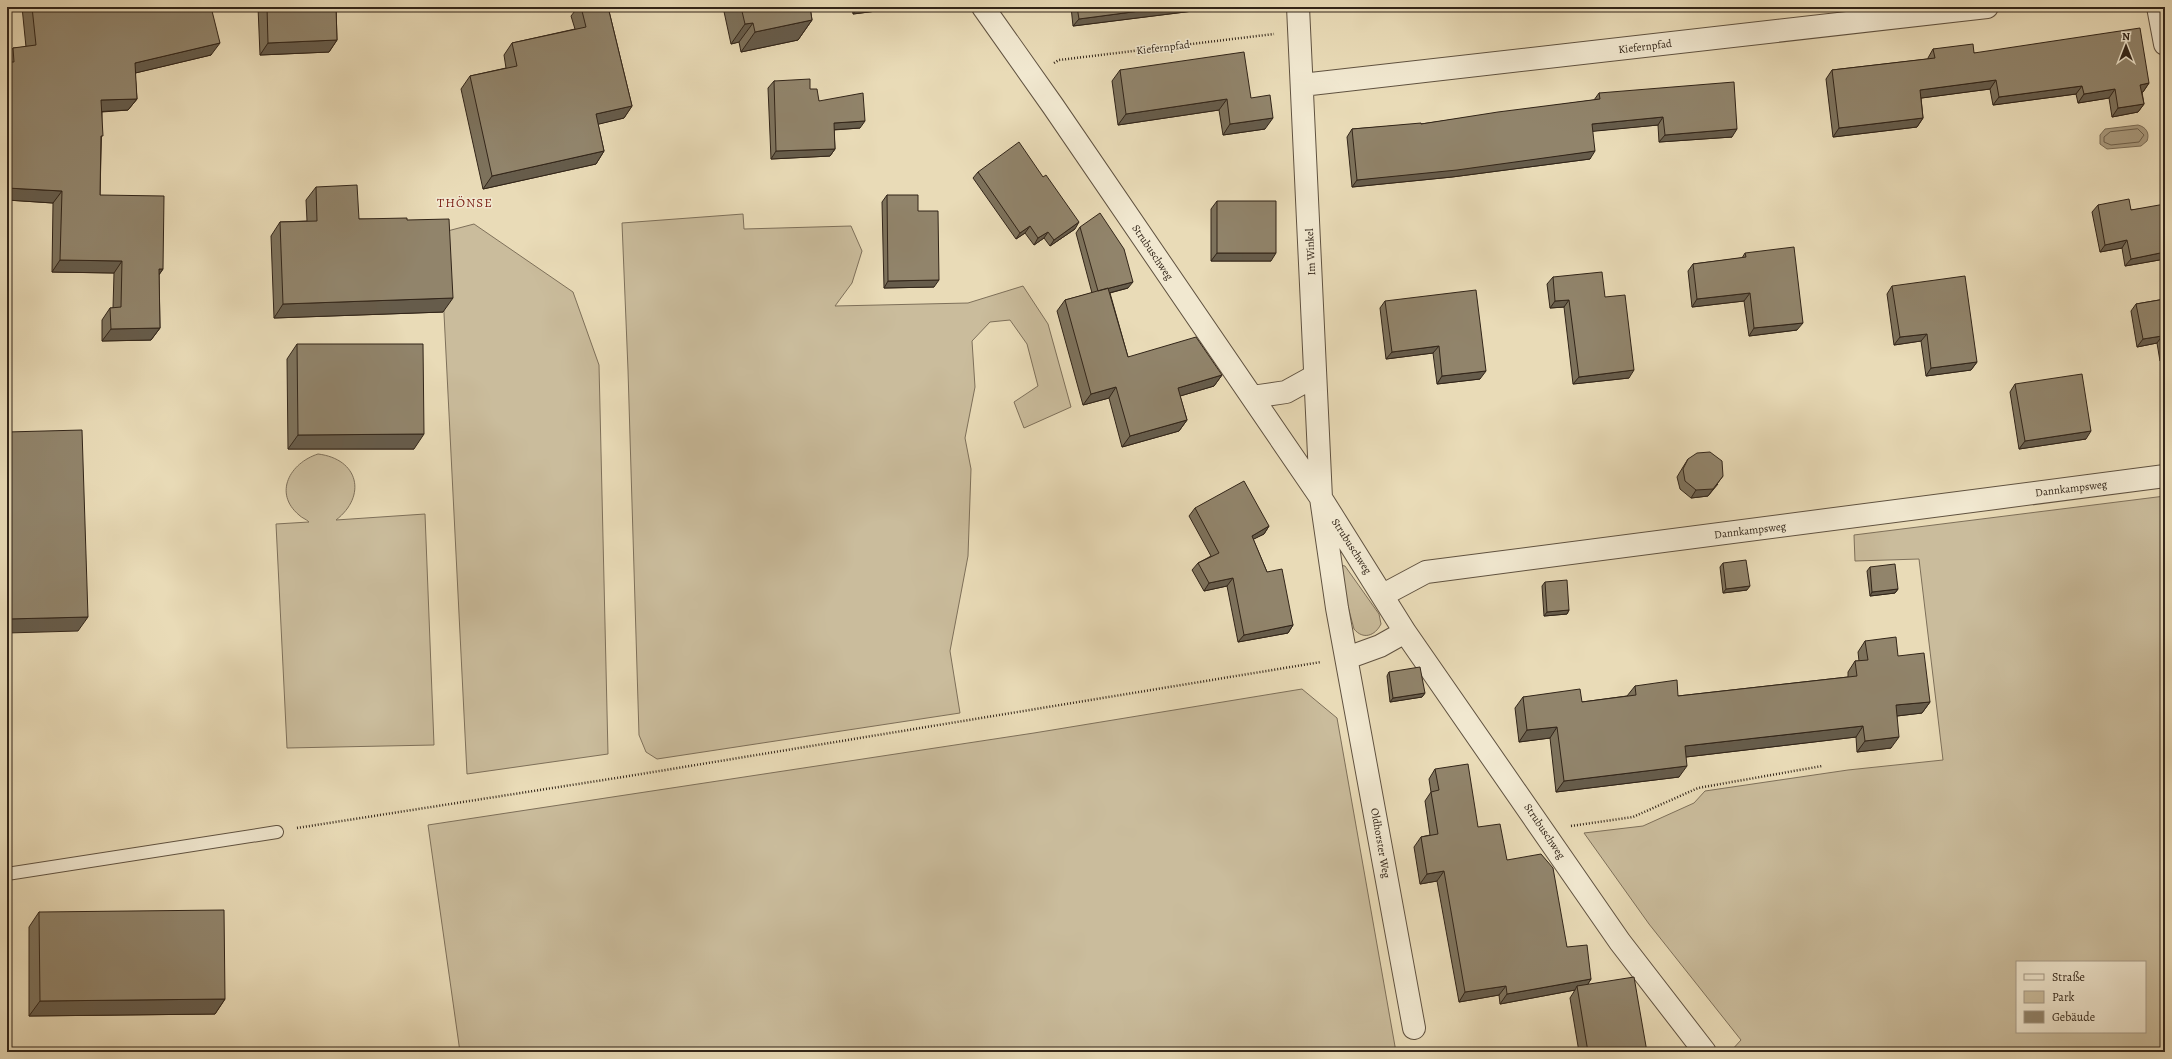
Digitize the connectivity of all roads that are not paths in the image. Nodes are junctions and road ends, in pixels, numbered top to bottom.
1 (982, 7) edge
2 (1298, 7) edge
3 (1987, 7) edge
4 (2158, 7) edge
5 (2165, 44) edge
6 (1302, 85) junction
7 (1315, 376) junction
8 (1252, 397) junction
9 (2165, 476) edge
10 (1321, 498) junction
11 (1383, 595) junction
12 (1337, 608) joint
13 (1405, 632) junction
14 (1347, 658) junction
15 (277, 832) road end
16 (7, 874) edge
17 (1414, 1028) dead end
18 (1705, 1052) edge

1 - 8 street, Strubuschweg
2 - 6 street, Im Winkel
3 - 6 street, Kiefernpfad
4 - 5 street
6 - 7 street, Im Winkel
7 - 8 street
7 - 10 street, Im Winkel
8 - 10 street, Strubuschweg
9 - 11 street, Dannkampsweg
10 - 11 street, Strubuschweg
10 - 12 street, Strubuschweg
11 - 13 street
12 - 14 street, Oldhorster Weg
13 - 14 street
13 - 18 street, Strubuschweg
14 - 17 street, Oldhorster Weg
15 - 16 lane

